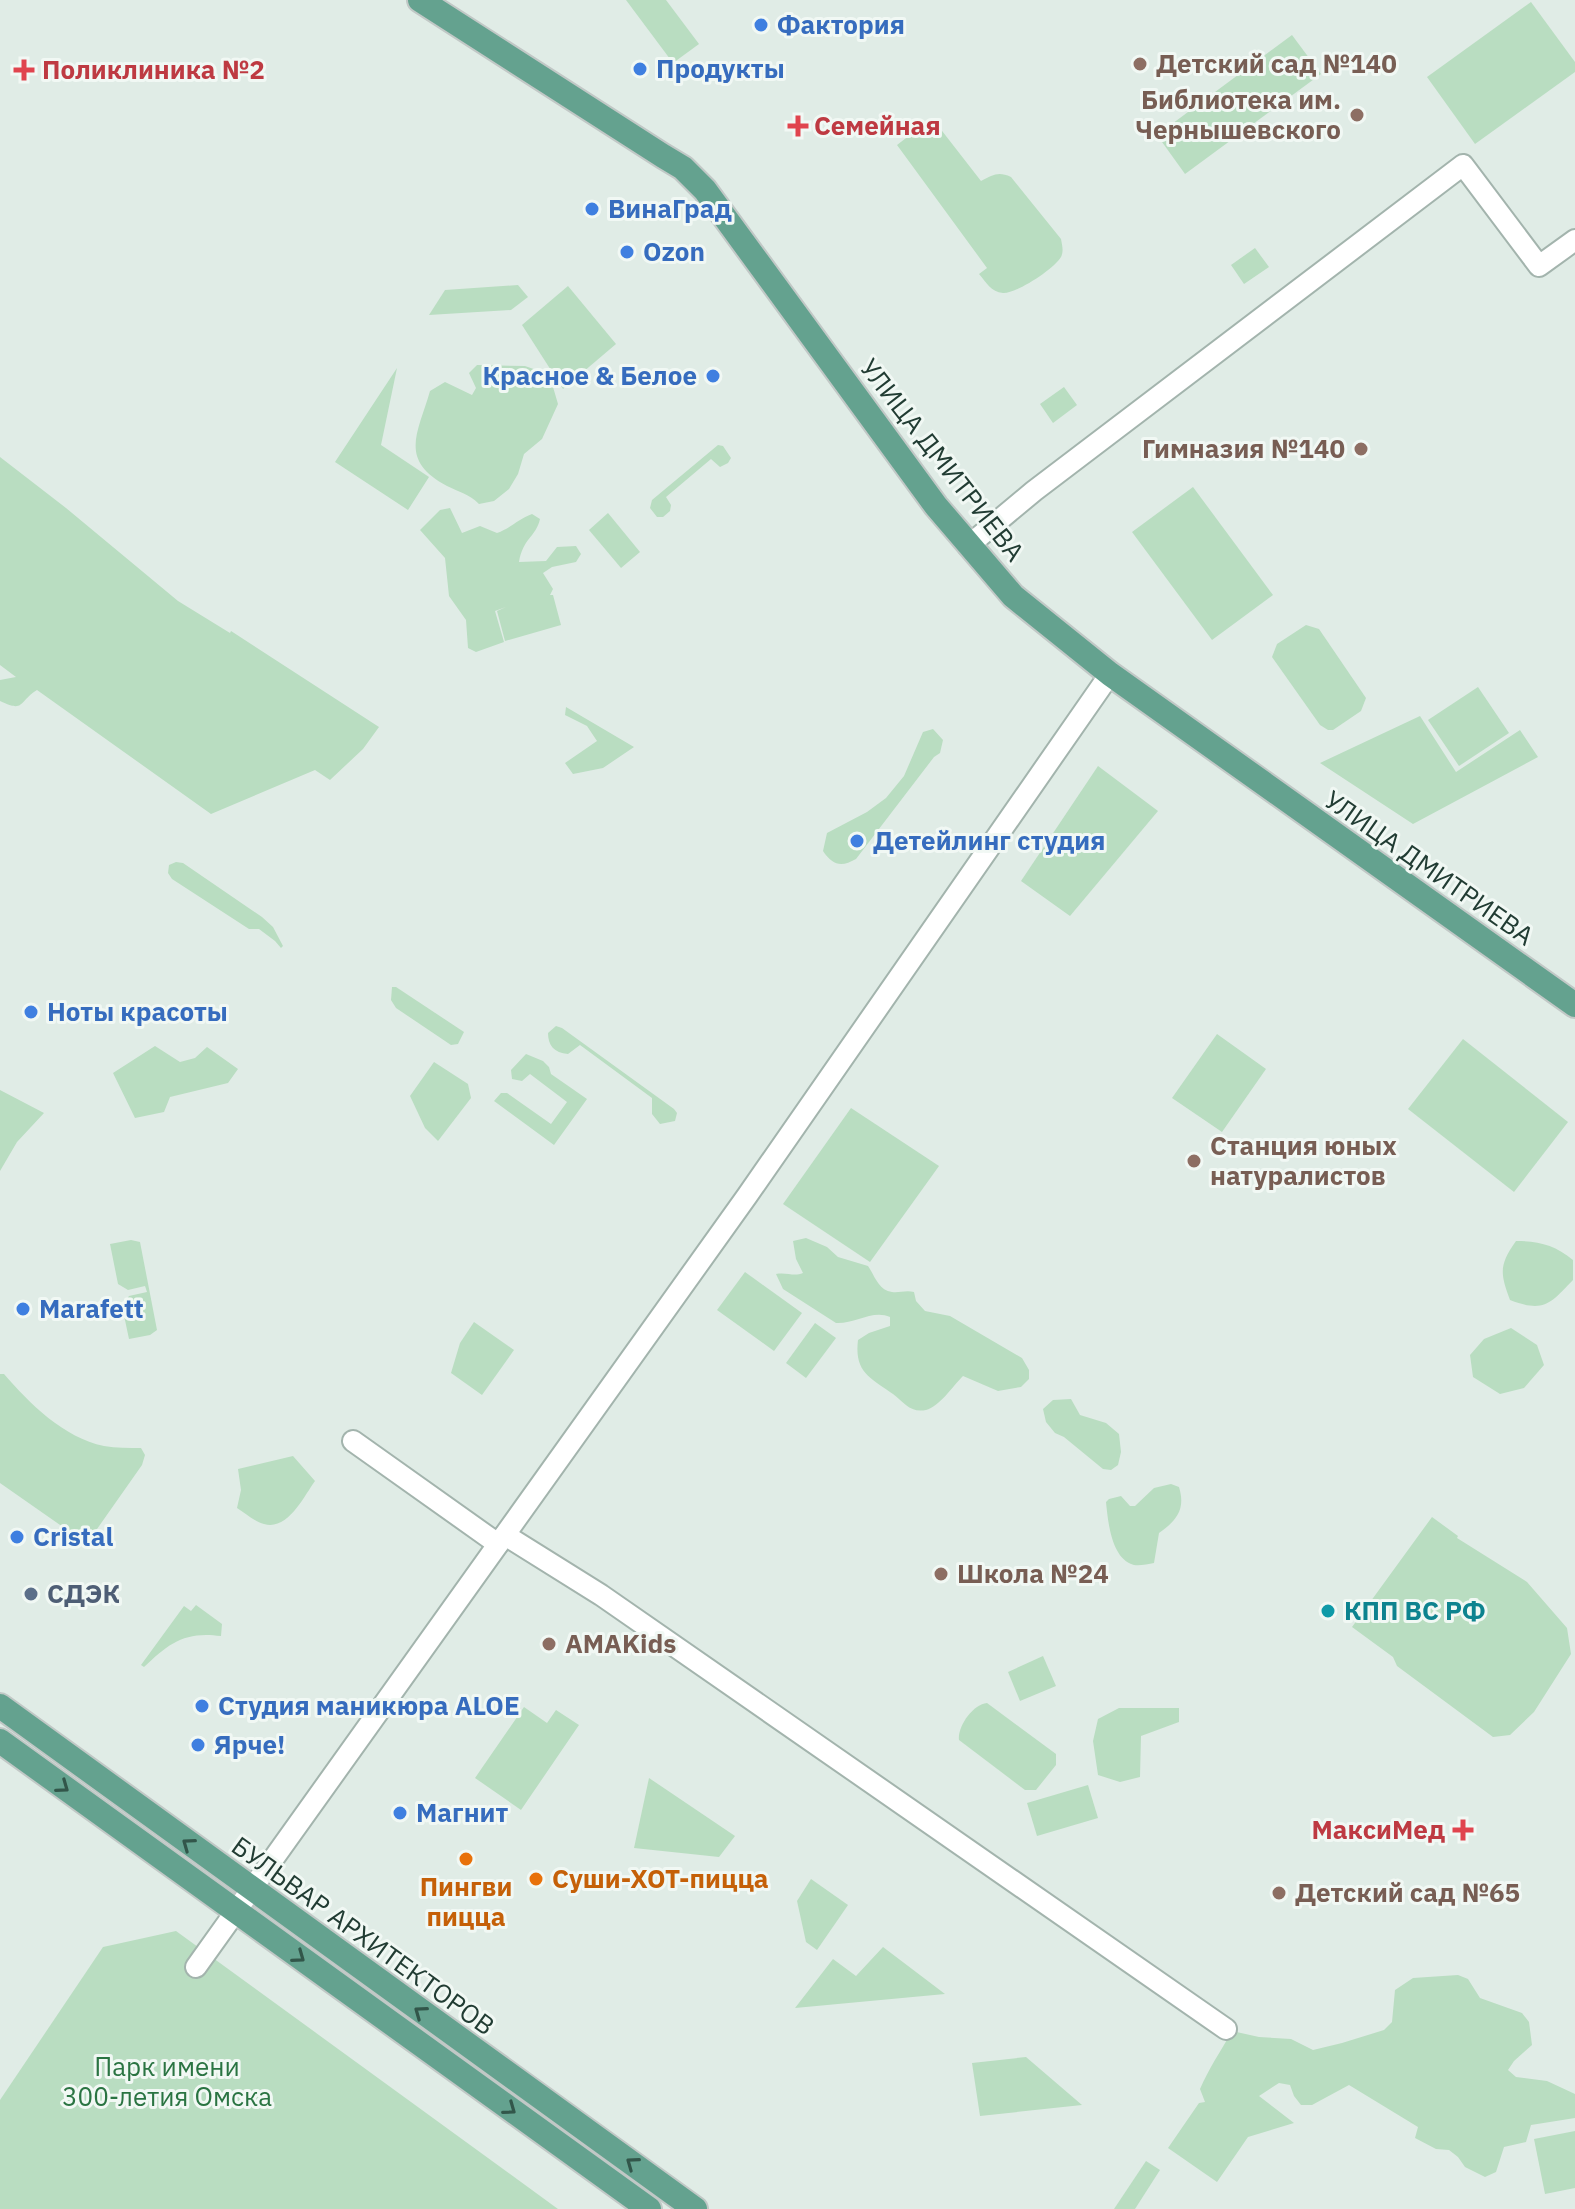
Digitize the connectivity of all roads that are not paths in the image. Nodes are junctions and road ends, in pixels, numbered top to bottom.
1 (420, 0) edge
2 (1575, 240) edge
3 (968, 546) junction
4 (1110, 674) junction
5 (1575, 1005) edge
6 (353, 1441) dead end
7 (501, 1539) junction
8 (0, 1706) edge
9 (0, 1741) edge
10 (243, 1900) junction
11 (196, 1967) dead end
12 (1226, 2029) dead end
13 (649, 2209) edge
14 (695, 2209) edge

1 - 3 main road, УЛИЦА ДМИТРИЕВА
2 - 3 street
3 - 4 main road, УЛИЦА ДМИТРИЕВА
4 - 5 main road, УЛИЦА ДМИТРИЕВА
4 - 7 street
6 - 7 street
7 - 10 street
7 - 12 street
10 -> 8 main road, БУЛЬВАР АРХИТЕКТОРОВ
9 -> 10 main road, БУЛЬВАР АРХИТЕКТОРОВ
10 - 11 street
10 -> 13 main road, БУЛЬВАР АРХИТЕКТОРОВ
14 -> 10 main road, БУЛЬВАР АРХИТЕКТОРОВ

